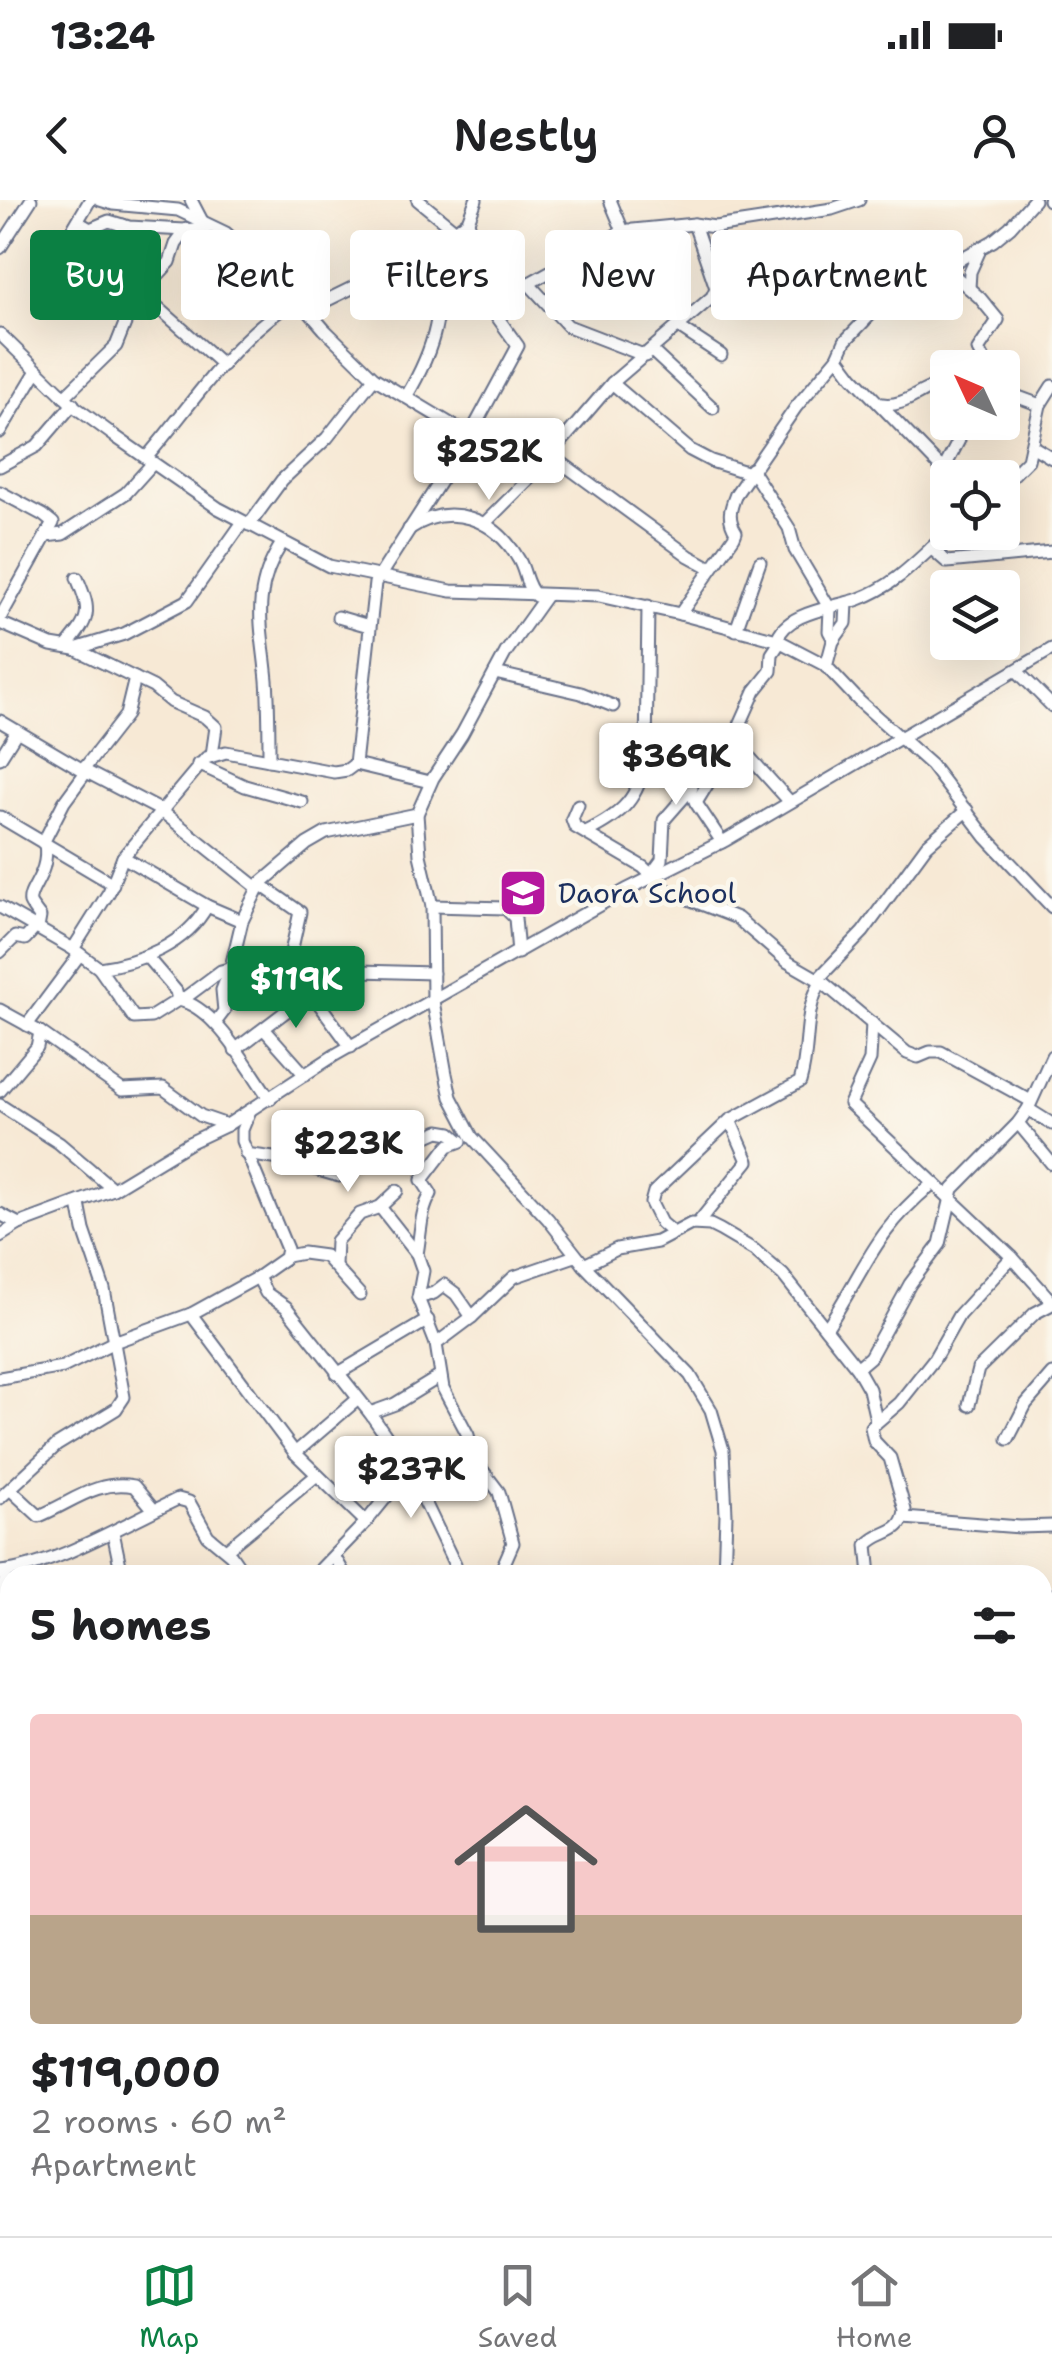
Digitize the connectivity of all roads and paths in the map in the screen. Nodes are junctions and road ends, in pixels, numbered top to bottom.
1 (31, 200) edge
2 (90, 200) edge
3 (100, 200) edge
4 (191, 200) edge
5 (418, 200) edge
6 (476, 200) edge
7 (610, 200) edge
8 (860, 200) edge
9 (1034, 200) edge
10 (468, 221) junction
11 (78, 222) junction
12 (207, 224) junction
13 (694, 224) junction
14 (123, 225) junction
15 (73, 230) edge
16 (123, 230) edge
17 (187, 230) joint
18 (217, 230) edge
19 (455, 230) edge
20 (459, 230) edge
21 (470, 230) edge
22 (626, 230) joint
23 (181, 238) edge
24 (0, 248) edge
25 (981, 248) junction
26 (963, 258) edge
27 (161, 272) edge
28 (545, 273) edge
29 (528, 282) junction
30 (525, 283) edge
31 (963, 283) edge
32 (968, 288) junction
33 (161, 309) edge
34 (127, 320) edge
35 (269, 320) edge
36 (318, 320) edge
37 (437, 320) edge
38 (498, 320) edge
39 (865, 320) edge
40 (680, 328) junction
41 (0, 334) edge
42 (979, 350) edge
43 (649, 354) junction
44 (721, 355) dead end
45 (838, 357) junction
46 (223, 366) junction
47 (36, 372) junction
48 (374, 378) junction
49 (612, 383) junction
50 (1052, 386) edge
51 (930, 387) edge
52 (406, 397) junction
53 (1020, 398) edge
54 (68, 400) junction
55 (880, 404) junction
56 (1040, 405) junction
57 (713, 408) dead end
58 (0, 432) edge
59 (470, 435) junction
60 (1032, 446) junction
61 (551, 455) junction
62 (1052, 458) edge
63 (150, 460) junction
64 (934, 460) edge
65 (0, 466) edge
66 (1020, 468) edge
67 (750, 471) junction
68 (534, 474) junction
69 (0, 492) edge
70 (246, 523) junction
71 (484, 524) junction
72 (407, 531) junction
73 (46, 536) junction
74 (282, 543) junction
75 (930, 549) edge
76 (933, 550) edge
77 (1052, 552) edge
78 (760, 562) dead end
79 (711, 568) junction
80 (381, 576) junction
81 (77, 578) dead end
82 (541, 596) junction
83 (846, 603) junction
84 (648, 606) junction
85 (830, 609) junction
86 (680, 614) junction
87 (338, 617) dead end
88 (0, 620) edge
89 (369, 626) junction
90 (736, 630) junction
91 (834, 640) junction
92 (778, 641) junction
93 (71, 648) junction
94 (1052, 650) edge
95 (826, 666) junction
96 (1017, 671) junction
97 (495, 673) junction
98 (135, 678) junction
99 (613, 706) dead end
100 (1052, 706) edge
101 (0, 722) edge
102 (17, 731) junction
103 (734, 740) junction
104 (900, 740) junction
105 (212, 755) junction
106 (646, 757) junction
107 (0, 758) edge
108 (269, 760) junction
109 (198, 764) junction
110 (355, 764) junction
111 (84, 771) junction
112 (430, 782) junction
113 (692, 788) junction
114 (302, 802) dead end
115 (790, 802) junction
116 (696, 803) junction
117 (578, 805) dead end
118 (160, 810) junction
119 (967, 810) junction
120 (417, 814) junction
121 (0, 817) edge
122 (586, 832) junction
123 (722, 842) junction
124 (44, 844) junction
125 (124, 858) junction
126 (653, 876) junction
127 (113, 884) junction
128 (259, 886) junction
129 (207, 906) junction
130 (432, 906) junction
131 (0, 907) edge
132 (1052, 907) edge
133 (242, 921) junction
134 (37, 928) junction
135 (0, 952) edge
136 (77, 952) junction
137 (518, 954) junction
138 (146, 956) junction
139 (231, 967) junction
140 (98, 968) junction
141 (434, 972) junction
142 (324, 974) junction
143 (286, 975) junction
144 (819, 980) junction
145 (314, 984) junction
146 (180, 1000) junction
147 (433, 1001) junction
148 (0, 1010) edge
149 (216, 1023) junction
150 (872, 1024) junction
151 (27, 1025) junction
152 (265, 1030) junction
153 (40, 1032) junction
154 (351, 1047) junction
155 (235, 1050) junction
156 (1052, 1056) edge
157 (305, 1076) junction
158 (0, 1091) edge
159 (270, 1099) junction
160 (0, 1105) edge
161 (1029, 1105) junction
162 (249, 1113) junction
163 (730, 1120) junction
164 (1018, 1123) junction
165 (1052, 1124) edge
166 (228, 1126) junction
167 (460, 1141) junction
168 (480, 1146) junction
169 (246, 1154) junction
170 (1052, 1164) edge
171 (932, 1185) junction
172 (113, 1189) junction
173 (397, 1191) dead end
174 (950, 1201) junction
175 (79, 1204) junction
176 (380, 1208) junction
177 (0, 1214) edge
178 (698, 1223) junction
179 (19, 1224) junction
180 (673, 1233) junction
181 (0, 1236) edge
182 (417, 1254) junction
183 (287, 1256) junction
184 (1012, 1257) junction
185 (579, 1260) junction
186 (335, 1265) junction
187 (258, 1278) junction
188 (360, 1295) dead end
189 (418, 1298) junction
190 (1052, 1303) edge
191 (191, 1314) junction
192 (472, 1317) junction
193 (428, 1320) junction
194 (826, 1329) junction
195 (114, 1342) junction
196 (436, 1344) junction
197 (857, 1368) junction
198 (337, 1374) junction
199 (1052, 1374) edge
200 (439, 1377) junction
201 (0, 1378) edge
202 (358, 1398) junction
203 (969, 1405) dead end
204 (370, 1413) junction
205 (876, 1420) junction
206 (1008, 1439) dead end
207 (294, 1453) junction
208 (409, 1469) junction
209 (317, 1475) junction
210 (5, 1494) edge
211 (154, 1510) junction
212 (904, 1518) junction
213 (366, 1522) junction
214 (1052, 1526) edge
215 (113, 1532) junction
216 (226, 1550) junction
217 (334, 1556) junction
218 (39, 1565) edge
219 (120, 1565) edge
220 (237, 1565) edge
221 (325, 1565) edge
222 (339, 1565) edge
223 (455, 1565) edge
224 (504, 1565) edge
225 (724, 1565) edge
226 (869, 1565) edge

1 - 24 street
2 - 11 street
3 - 12 street
4 - 12 street
5 - 19 street
6 - 10 street
7 - 22 street
8 - 13 street
9 - 25 street
10 - 20 street
10 - 21 street
11 - 14 street
11 - 15 street
12 - 17 street
12 - 18 street
13 - 22 street
13 - 40 street
14 - 16 street
14 - 17 street
23 - 27 street
25 - 26 street
25 - 32 street
28 - 29 street
29 - 30 street
29 - 43 street
31 - 32 street
32 - 42 street
33 - 46 street
34 - 54 street
35 - 46 street
36 - 48 street
37 - 52 street
38 - 59 street
39 - 45 street
40 - 43 street
40 - 44 street
41 - 47 street
43 - 49 street
43 - 57 street
45 - 55 street
45 - 67 street
46 - 63 street
47 - 54 street
47 - 58 street
48 - 52 street
48 - 70 street
49 - 61 street
49 - 67 street
50 - 56 street
51 - 55 street
52 - 59 street
53 - 56 street
54 - 63 street
54 - 65 street
55 - 64 street
56 - 60 street
59 - 68 street
59 - 72 street
60 - 62 street
60 - 66 street
61 - 68 street
61 - 79 street
63 - 70 street
63 - 73 street
67 - 79 street
67 - 85 street
68 - 71 street
69 - 73 street
70 - 74 street
70 - 93 street
71 - 72 street
71 - 82 street
72 - 80 street
73 - 88 street
74 - 80 street
74 - 108 street
75 - 83 street
76 - 77 street
78 - 90 street
79 - 86 street
80 - 82 street
80 - 89 street
81 - 93 street
82 - 84 street
82 - 97 street
83 - 85 street
83 - 91 street
84 - 86 street
84 - 106 street
85 - 91 street
85 - 92 street
86 - 90 street
87 - 89 street
88 - 93 street
89 - 110 street
90 - 92 street
91 - 95 street
92 - 95 street
92 - 103 street
93 - 98 street
94 - 96 street
95 - 104 street
96 - 100 street
96 - 104 street
97 - 99 street
97 - 112 street
98 - 105 street
98 - 111 street
101 - 102 street
102 - 107 street
102 - 111 street
103 - 115 street
103 - 116 street
104 - 115 street
104 - 119 street
105 - 108 street
105 - 109 street
106 - 113 street
106 - 122 street
108 - 110 street
109 - 114 street
109 - 118 street
110 - 112 street
111 - 118 street
111 - 124 street
112 - 120 street
113 - 116 street
113 - 126 street
115 - 123 street
116 - 123 street
117 - 122 street
118 - 125 street
118 - 128 street
119 - 132 street
119 - 144 street
120 - 128 street
120 - 130 street
121 - 124 street
122 - 126 street
123 - 126 street
124 - 127 street
124 - 134 street
125 - 127 street
125 - 129 street
126 - 137 street
126 - 144 street
127 - 136 street
128 - 133 street
128 - 143 street
129 - 133 street
129 - 138 street
130 - 137 street
130 - 141 street
131 - 134 street
133 - 139 street
134 - 135 street
134 - 136 street
136 - 140 street
136 - 151 street
137 - 147 street
138 - 140 street
138 - 146 street
139 - 143 street
139 - 146 street
139 - 149 street
140 - 146 street
141 - 142 street
141 - 147 street
142 - 143 street
142 - 145 street
144 - 150 street
144 - 163 street
145 - 152 street
145 - 154 street
146 - 149 street
147 - 154 street
147 - 168 street
148 - 151 street
149 - 155 street
150 - 161 street
150 - 171 street
151 - 153 street
152 - 155 street
152 - 157 street
153 - 158 street
153 - 166 street
154 - 157 street
155 - 159 street
156 - 161 street
157 - 159 street
159 - 162 street
160 - 172 street
161 - 164 street
161 - 165 street
162 - 166 street
162 - 169 street
163 - 178 street
163 - 180 street
164 - 170 street
164 - 174 street
166 - 172 street
167 - 168 street
167 - 169 street
167 - 182 street
168 - 185 street
169 - 183 street
171 - 174 street
171 - 194 street
172 - 175 street
173 - 176 street
174 - 184 street
174 - 197 street
175 - 179 street
175 - 195 street
176 - 182 street
176 - 186 street
177 - 179 street
178 - 180 street
178 - 194 street
179 - 181 street
180 - 185 street
182 - 189 street
183 - 186 street
183 - 187 street
184 - 190 street
184 - 205 street
185 - 192 street
185 - 225 street
186 - 188 street
187 - 191 street
187 - 198 street
189 - 192 street
189 - 193 street
190 - 203 street
191 - 195 street
191 - 207 street
192 - 196 street
193 - 196 street
193 - 198 street
194 - 197 street
195 - 201 street
195 - 210 street
196 - 200 street
197 - 205 street
198 - 202 street
199 - 206 street
200 - 204 street
200 - 224 street
202 - 204 street
202 - 207 street
204 - 208 street
205 - 212 street
207 - 209 street
208 - 213 street
208 - 223 street
209 - 213 street
209 - 216 street
210 - 211 street
211 - 215 street
211 - 216 street
212 - 214 street
212 - 226 street
213 - 217 street
215 - 218 street
215 - 219 street
216 - 220 street
217 - 221 street
217 - 222 street

